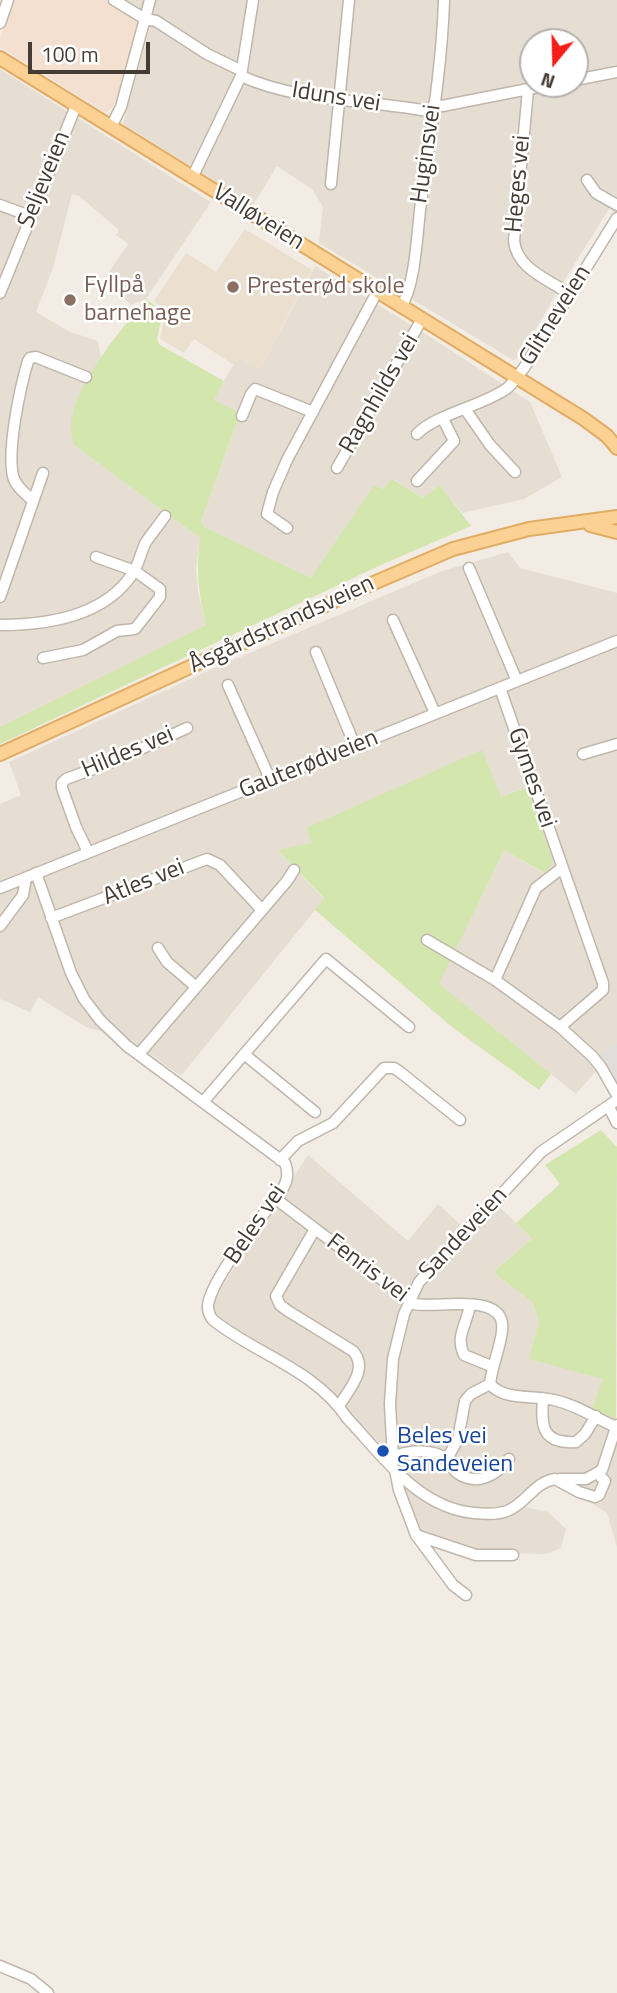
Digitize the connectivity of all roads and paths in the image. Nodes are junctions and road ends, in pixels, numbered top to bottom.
1 (8, 0) edge
2 (114, 0) edge
3 (150, 0) edge
4 (253, 0) edge
5 (349, 0) edge
6 (444, 0) edge
7 (145, 19) junction
8 (0, 23) edge
9 (0, 58) edge
10 (617, 72) edge
11 (242, 74) junction
12 (589, 77) edge
13 (519, 92) edge
14 (527, 98) edge
15 (338, 99) junction
16 (76, 106) junction
17 (433, 108) junction
18 (111, 127) junction
19 (192, 178) junction
20 (587, 180) dead end
21 (331, 184) dead end
22 (0, 205) edge
23 (617, 205) edge
24 (30, 216) junction
25 (617, 218) edge
26 (377, 292) junction
27 (0, 293) edge
28 (568, 293) junction
29 (401, 306) junction
30 (422, 319) junction
31 (86, 377) dead end
32 (516, 377) junction
33 (465, 409) junction
34 (313, 412) junction
35 (242, 416) dead end
36 (443, 419) junction
37 (417, 434) dead end
38 (617, 448) edge
39 (337, 468) dead end
40 (515, 472) dead end
41 (44, 473) dead end
42 (417, 481) dead end
43 (33, 501) junction
44 (165, 516) dead end
45 (617, 517) edge
46 (572, 524) junction
47 (287, 528) dead end
48 (617, 532) edge
49 (96, 557) dead end
50 (469, 569) dead end
51 (135, 571) junction
52 (0, 597) edge
53 (393, 620) dead end
54 (0, 625) edge
55 (617, 641) edge
56 (316, 652) dead end
57 (43, 658) dead end
58 (517, 681) junction
59 (228, 685) dead end
60 (500, 688) junction
61 (435, 713) junction
62 (187, 728) dead end
63 (617, 744) edge
64 (355, 746) junction
65 (0, 754) edge
66 (583, 754) dead end
67 (270, 779) junction
68 (88, 852) junction
69 (562, 868) junction
70 (294, 870) dead end
71 (31, 876) junction
72 (0, 888) edge
73 (261, 909) junction
74 (51, 918) junction
75 (0, 926) edge
76 (427, 940) dead end
77 (158, 948) dead end
78 (495, 980) junction
79 (195, 986) junction
80 (409, 1027) dead end
81 (560, 1027) junction
82 (139, 1054) junction
83 (244, 1054) junction
84 (614, 1101) edge
85 (202, 1102) junction
86 (314, 1112) dead end
87 (460, 1120) dead end
88 (617, 1123) edge
89 (281, 1160) junction
90 (276, 1199) junction
91 (315, 1229) junction
92 (409, 1301) junction
93 (470, 1305) junction
94 (492, 1366) junction
95 (490, 1384) junction
96 (543, 1398) junction
97 (339, 1406) junction
98 (596, 1416) junction
99 (615, 1426) edge
100 (447, 1459) junction
101 (509, 1459) dead end
102 (393, 1464) junction
103 (597, 1474) junction
104 (559, 1479) junction
105 (416, 1535) junction
106 (513, 1555) dead end
107 (466, 1595) dead end
108 (0, 1966) edge
109 (48, 1993) edge

1 - 8 street
2 - 7 street, Iduns vei
3 - 7 street
4 - 11 street
5 - 15 street
6 - 17 street, Huginsvei
7 - 11 street, Iduns vei
7 - 18 street
9 - 16 main road, Valløveien
10 - 12 street
11 - 15 street, Iduns vei
11 - 19 street
13 - 17 street, Iduns vei
14 - 28 street, Heges vei
15 - 17 street, Iduns vei
15 - 21 street
16 - 18 main road, Valløveien
16 - 24 street, Seljeveien
17 - 29 street, Huginsvei
18 - 19 main road, Valløveien
19 - 26 main road, Valløveien
20 - 23 street
22 - 24 street
24 - 27 street, Seljeveien
25 - 28 street, Glitneveien
26 - 29 main road, Valløveien
26 - 34 street
28 - 32 street, Glitneveien
29 - 30 main road, Valløveien
30 - 32 main road, Valløveien
30 - 39 street, Ragnhilds vei
31 - 43 street
32 - 33 street
32 - 38 main road, Valløveien
33 - 36 street
33 - 40 street
34 - 35 street
34 - 47 street
36 - 37 street
36 - 42 street
41 - 43 street
43 - 52 street
44 - 51 street
45 - 46 main road, Åsgårdstrandsveien
46 - 48 main road, Åsgårdstrandsveien
46 - 65 main road, Åsgårdstrandsveien
49 - 51 street
50 - 58 street
51 - 54 street
51 - 57 street
53 - 61 street
55 - 58 street, Gauterødveien
56 - 64 street
58 - 60 street, Gauterødveien
59 - 67 street
60 - 61 street, Gauterødveien
60 - 69 street, Gymes vei
61 - 64 street, Gauterødveien
62 - 68 street, Hildes vei
63 - 66 street
64 - 67 street, Gauterødveien
67 - 68 street, Gauterødveien
68 - 71 street, Gauterødveien
69 - 78 street
69 - 81 street, Gymes vei
70 - 73 street
71 - 72 street, Gauterødveien
71 - 74 street, Beles vei
71 - 75 street
73 - 74 street, Atles vei
73 - 79 street
74 - 82 street, Beles vei
76 - 78 street
77 - 79 street
78 - 81 street
79 - 82 street
80 - 83 street
81 - 84 street
82 - 85 street, Beles vei
83 - 85 street
83 - 86 street
84 - 88 street
84 - 92 street, Sandeveien
85 - 89 street, Beles vei
87 - 89 street
89 - 90 street, Beles vei
90 - 91 street, Fenris vei
90 - 97 street, Beles vei
91 - 92 street, Fenris vei
91 - 97 street
92 - 93 street, Fenris vei
92 - 102 street, Sandeveien
93 - 94 street
93 - 94 street, Fenris vei
94 - 95 street, Fenris vei
95 - 96 street
95 - 100 street
96 - 98 street
96 - 98 street
97 - 102 street, Beles vei
98 - 99 street
99 - 103 street
100 - 101 street
100 - 102 street
102 - 104 street, Beles vei
102 - 105 street, Sandeveien
103 - 104 street, Beles vei
103 - 104 street
105 - 106 street
105 - 107 street, Sandeveien
108 - 109 street

